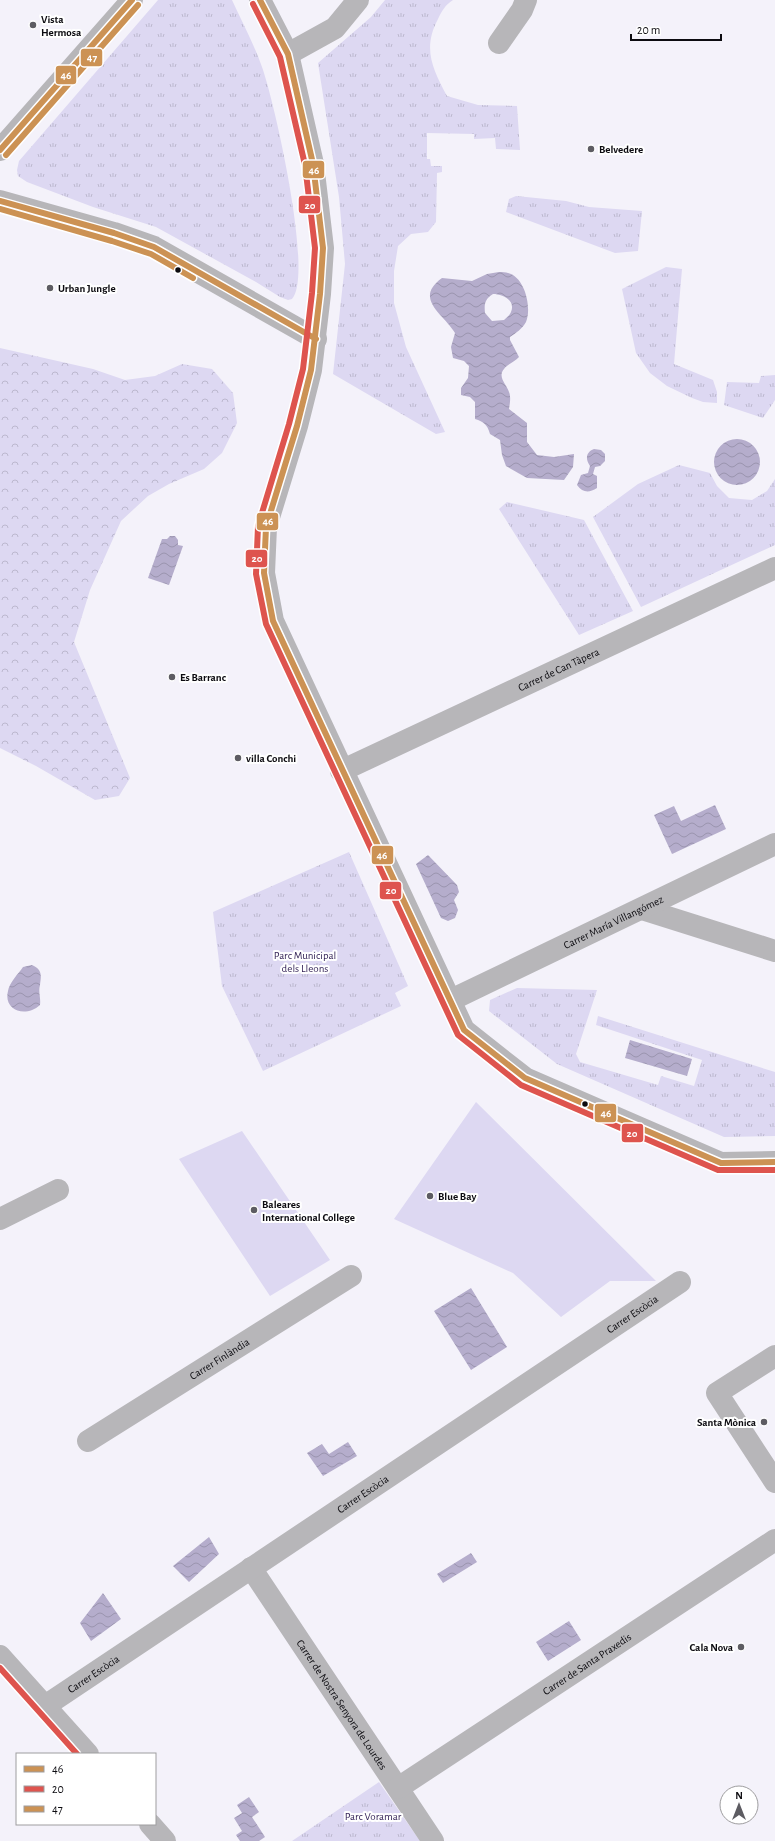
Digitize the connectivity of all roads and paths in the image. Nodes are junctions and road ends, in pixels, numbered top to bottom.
1 (132, 0) edge
2 (260, 0) edge
3 (358, 0) edge
4 (526, 0) edge
5 (499, 43) dead end
6 (288, 54) junction
7 (0, 150) edge
8 (0, 201) edge
9 (316, 339) junction
10 (775, 568) edge
11 (341, 771) junction
12 (775, 844) edge
13 (642, 909) junction
14 (775, 951) edge
15 (451, 1000) junction
16 (775, 1162) edge
17 (58, 1190) dead end
18 (0, 1219) edge
19 (351, 1276) dead end
20 (680, 1282) dead end
21 (775, 1356) edge
22 (88, 1441) dead end
23 (775, 1482) edge
24 (775, 1540) edge
25 (251, 1568) junction
26 (0, 1656) edge
27 (44, 1706) junction
28 (87, 1753) edge
29 (398, 1788) junction
30 (151, 1825) edge
31 (165, 1841) edge
32 (433, 1841) edge

1 - 7 street
2 - 6 street
3 - 6 street
4 - 5 street
6 - 9 street
8 - 9 street
9 - 11 street
10 - 11 street, Carrer de Can Tàpera
11 - 15 street
12 - 13 street, Carrer María Villangómez
13 - 14 street
13 - 15 street, Carrer María Villangómez
15 - 16 street
17 - 18 street
19 - 22 street, Carrer Finlàndia
20 - 25 street, Carrer Escòcia
21 - 23 street
24 - 29 street, Carrer de Santa Praxedis
25 - 27 street, Carrer Escòcia
25 - 29 street, Carrer de Nostra Senyora de Lourdes
26 - 27 street
27 - 28 street
29 - 32 street, Carrer de Nostra Senyora de Lourdes
30 - 31 street

